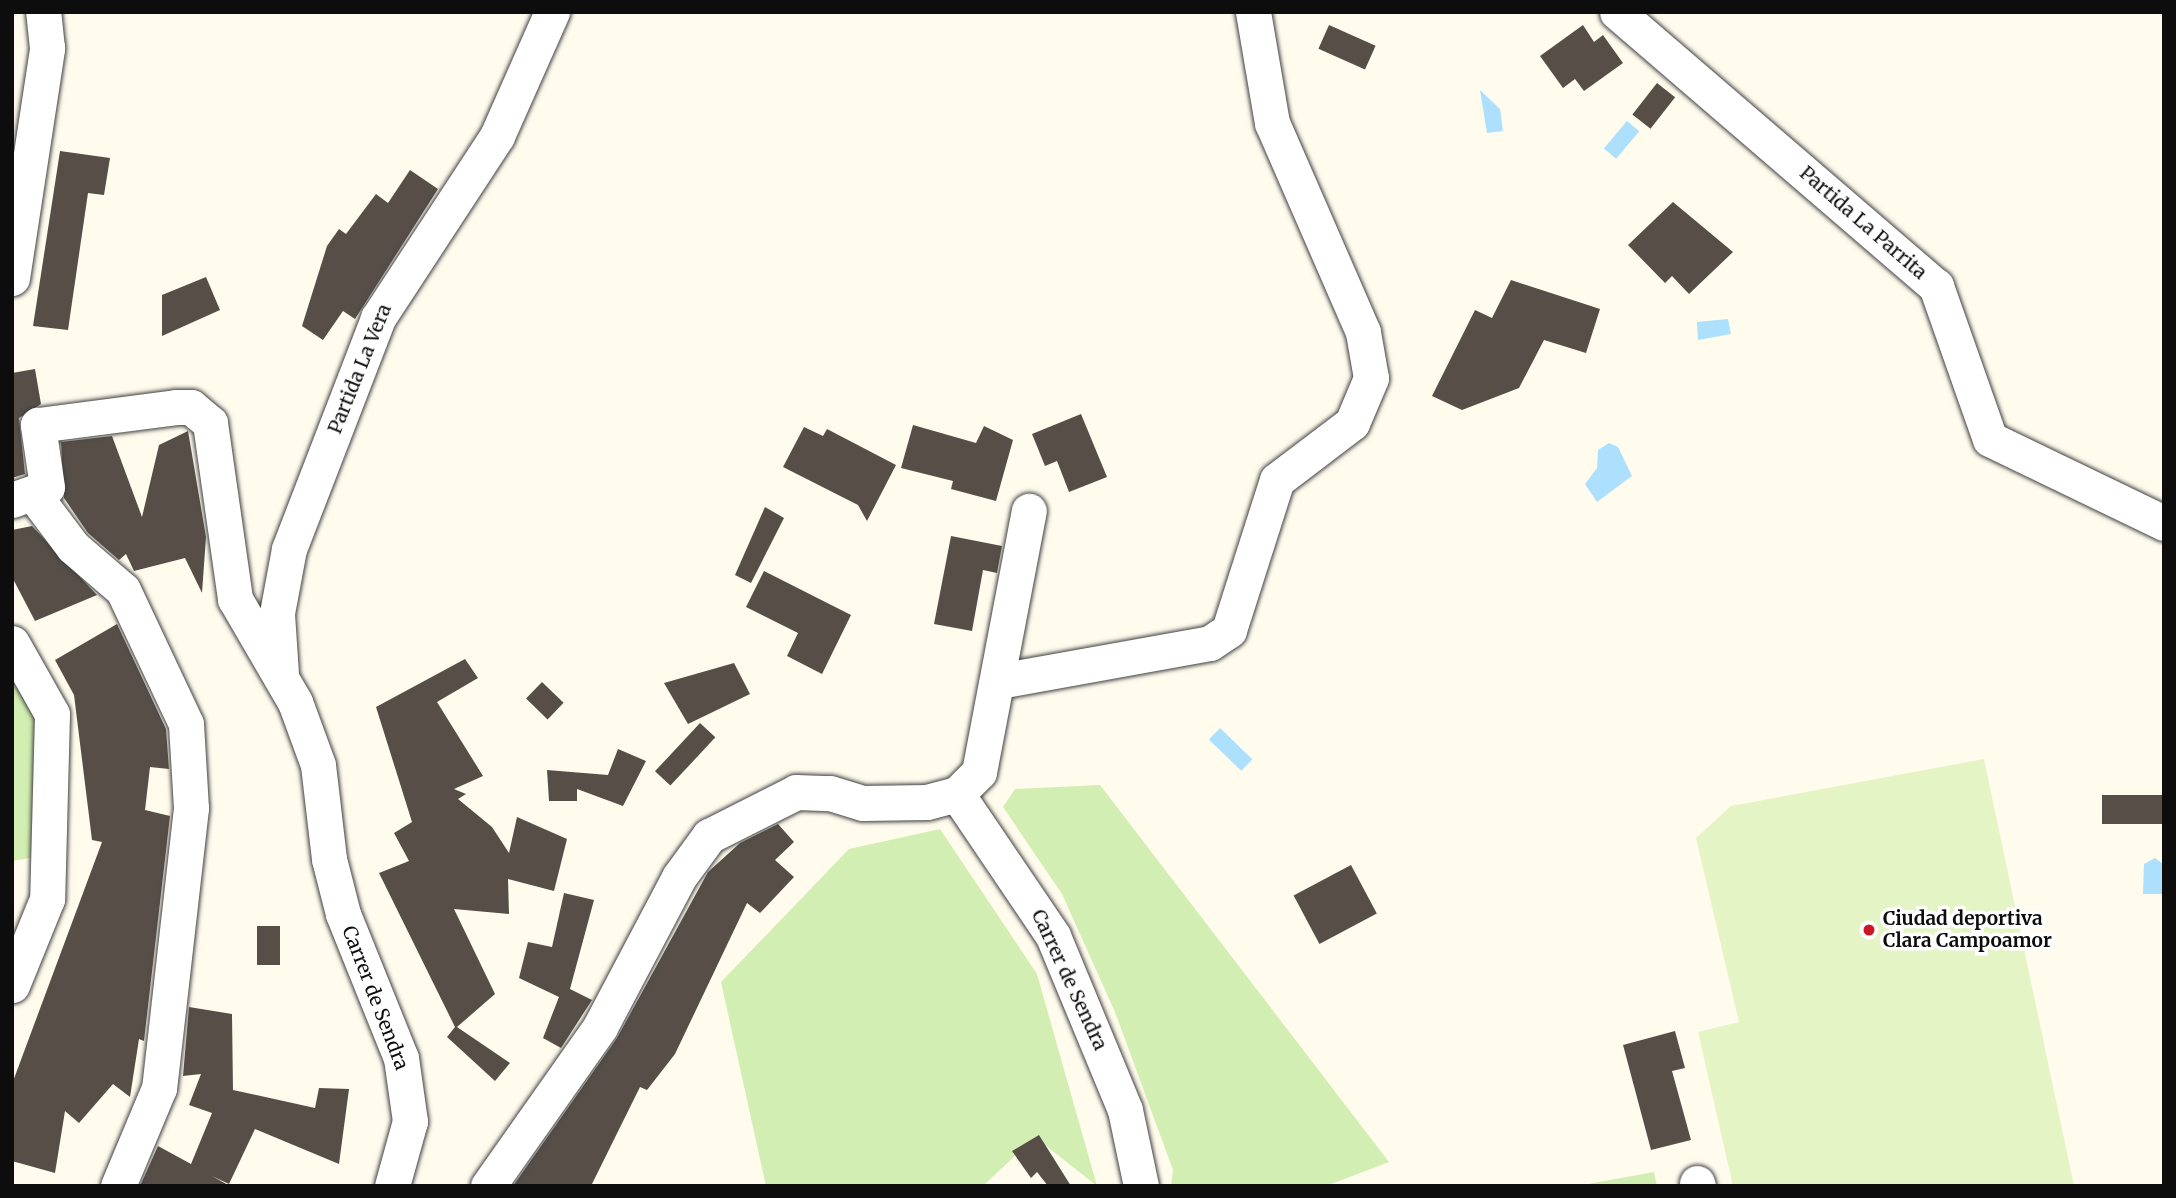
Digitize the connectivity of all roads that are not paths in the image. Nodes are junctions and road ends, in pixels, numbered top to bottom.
1 (43, 12) edge
2 (50, 12) edge
3 (552, 12) edge
4 (1253, 12) edge
5 (1616, 12) edge
6 (47, 48) junction
7 (12, 278) edge
8 (23, 498) edge
9 (1029, 511) dead end
10 (2164, 523) edge
11 (12, 643) edge
12 (281, 678) junction
13 (999, 681) junction
14 (957, 794) junction
15 (12, 985) edge
16 (118, 1186) edge
17 (393, 1186) edge
18 (488, 1186) edge
19 (1140, 1186) edge

1 - 6 street
2 - 6 street
3 - 12 street, Partida La Vera
4 - 13 street
5 - 10 street, Partida La Parrita
6 - 7 street
8 - 12 street, Carrer de Sendra
8 - 16 street, Carrer de Sendra
9 - 13 street
11 - 15 street
12 - 17 street, Carrer de Sendra
13 - 14 street
14 - 18 street
14 - 19 street, Carrer de Sendra

